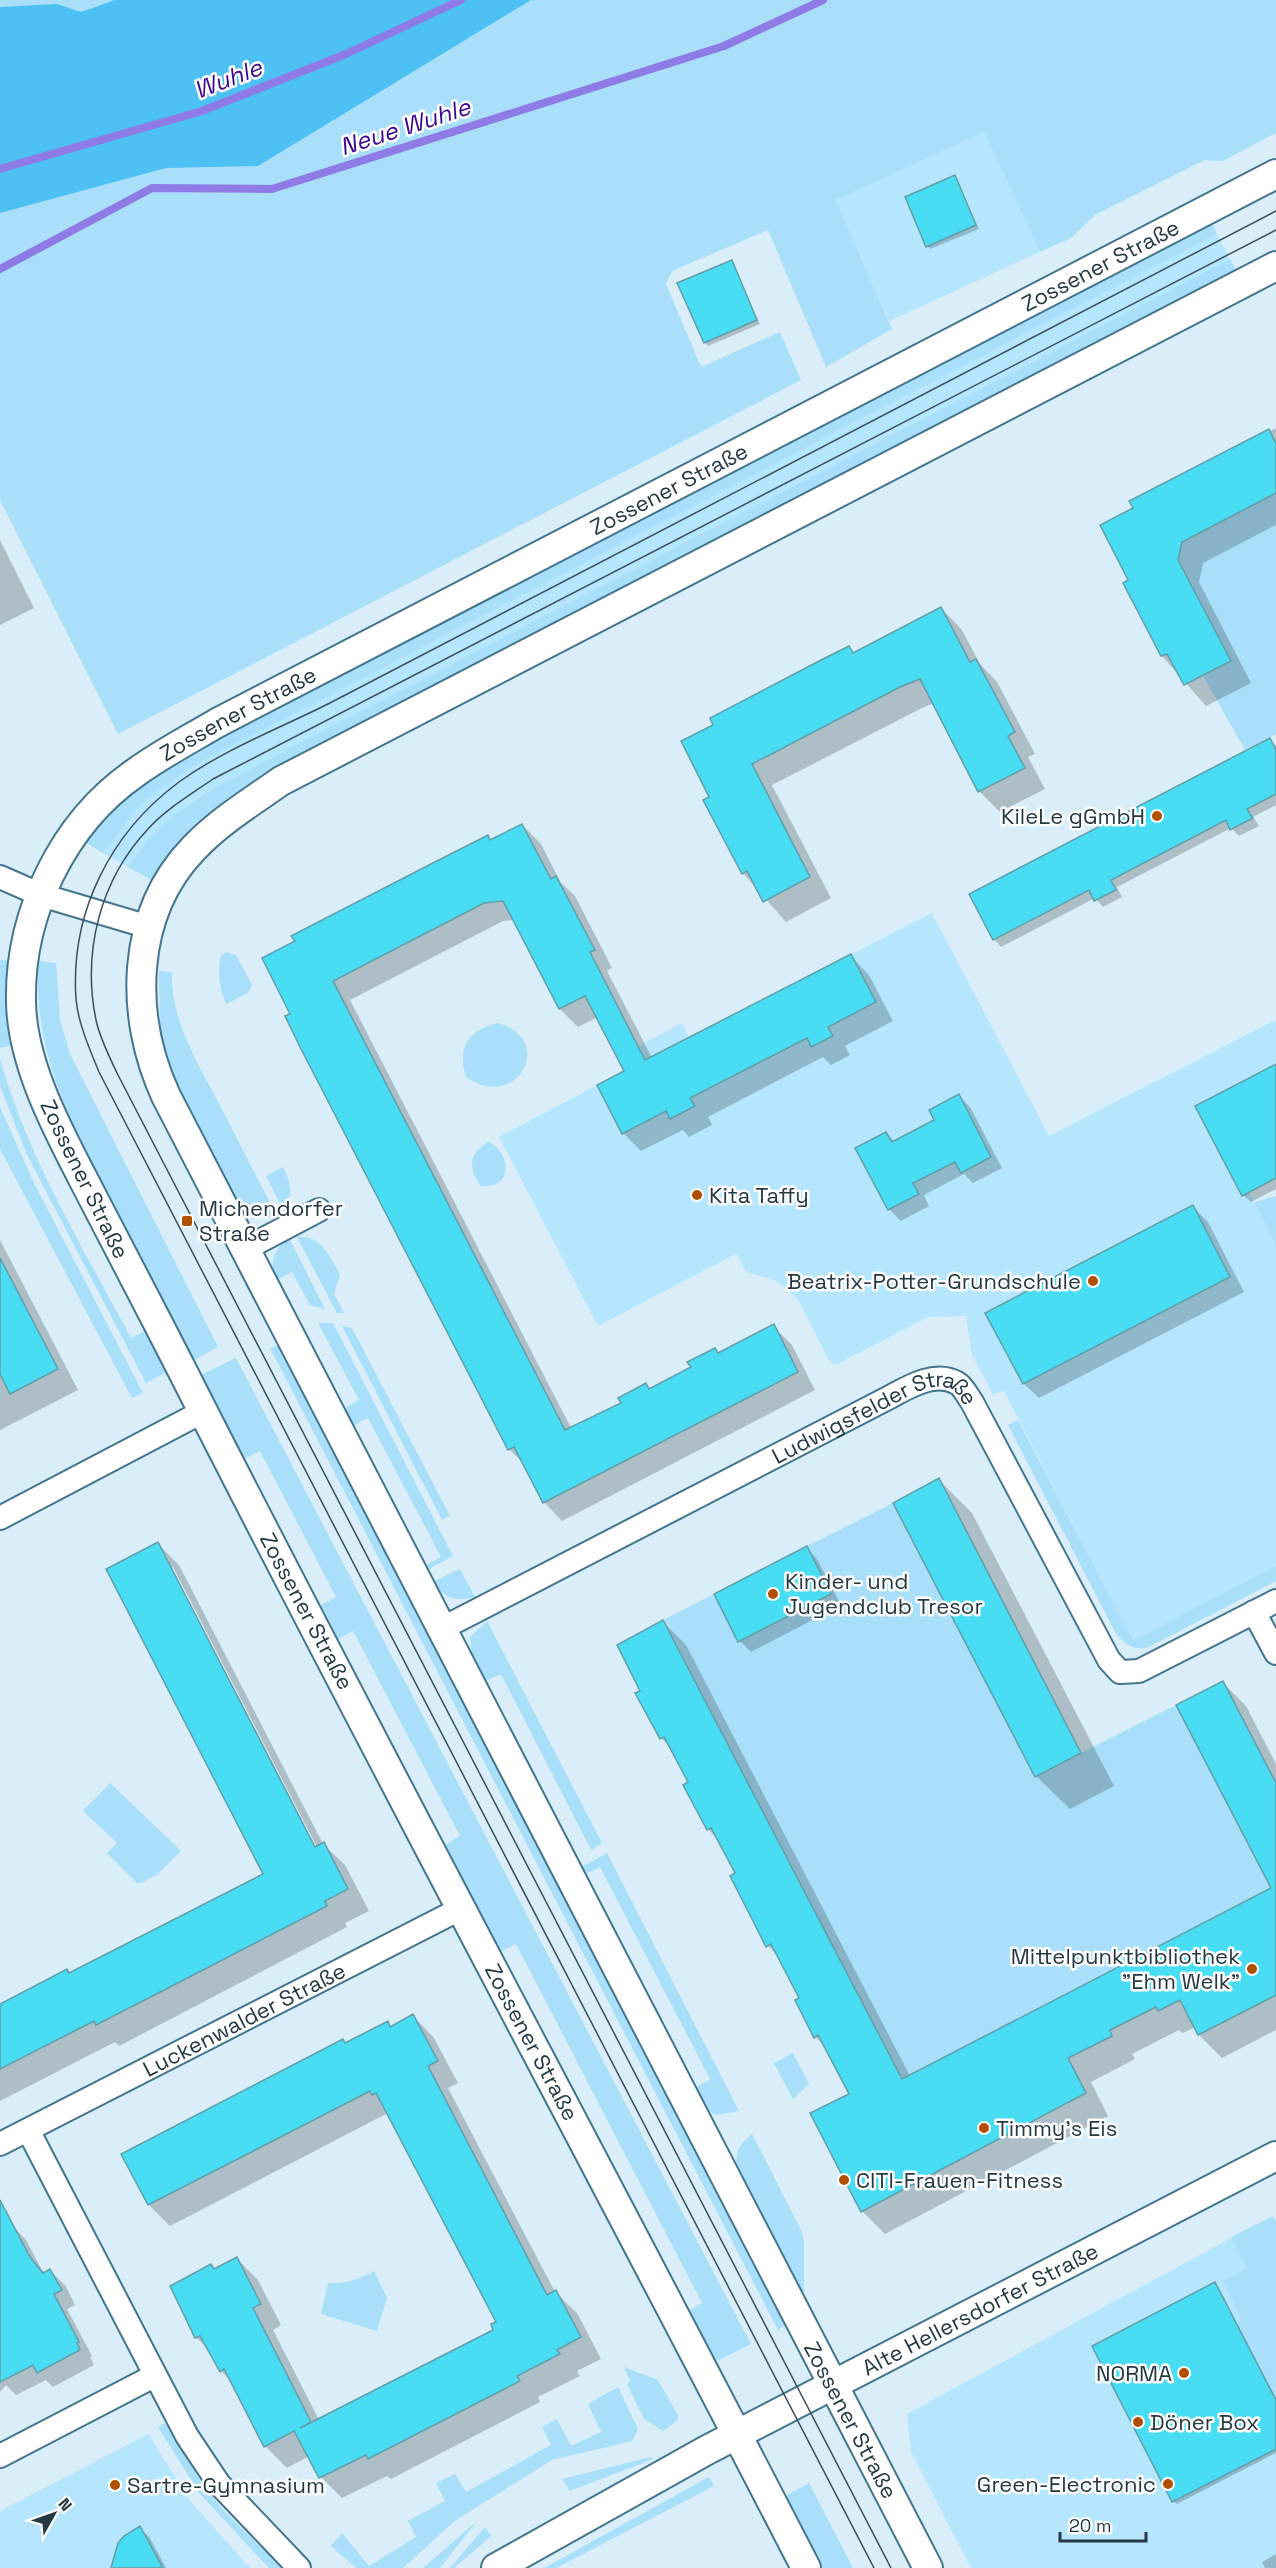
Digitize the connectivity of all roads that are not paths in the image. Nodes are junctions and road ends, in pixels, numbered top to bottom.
1 (1276, 174) edge
2 (1276, 266) edge
3 (0, 877) edge
4 (40, 895) junction
5 (149, 927) junction
6 (319, 1210) dead end
7 (245, 1249) junction
8 (202, 1412) junction
9 (0, 1518) edge
10 (1276, 1600) edge
11 (1254, 1612) junction
12 (441, 1629) junction
13 (1276, 1653) edge
14 (462, 1908) junction
15 (28, 2130) junction
16 (0, 2144) edge
17 (1276, 2156) edge
18 (153, 2376) junction
19 (834, 2385) junction
20 (737, 2435) junction
21 (0, 2456) edge
22 (299, 2568) edge
23 (496, 2568) edge
24 (806, 2568) edge
25 (928, 2568) edge

1 - 4 street, Zossener Straße
2 - 5 street, Zossener Straße
3 - 4 street
4 - 5 street
4 - 8 street, Zossener Straße
5 - 7 street, Zossener Straße
6 - 7 street
7 - 12 street, Zossener Straße
8 - 9 street
8 - 14 street, Zossener Straße
10 - 11 street, Ludwigsfelder Straße
11 - 12 street, Ludwigsfelder Straße
11 - 13 street
12 - 19 street, Zossener Straße
14 - 15 street, Luckenwalder Straße
14 - 20 street, Zossener Straße
15 - 16 street, Luckenwalder Straße
15 - 18 street
17 - 19 street, Alte Hellersdorfer Straße
18 - 21 street
18 - 22 street
19 - 20 street, Alte Hellersdorfer Straße
19 - 25 street, Zossener Straße
20 - 23 street, Alte Hellersdorfer Straße
20 - 24 street, Zossener Straße

